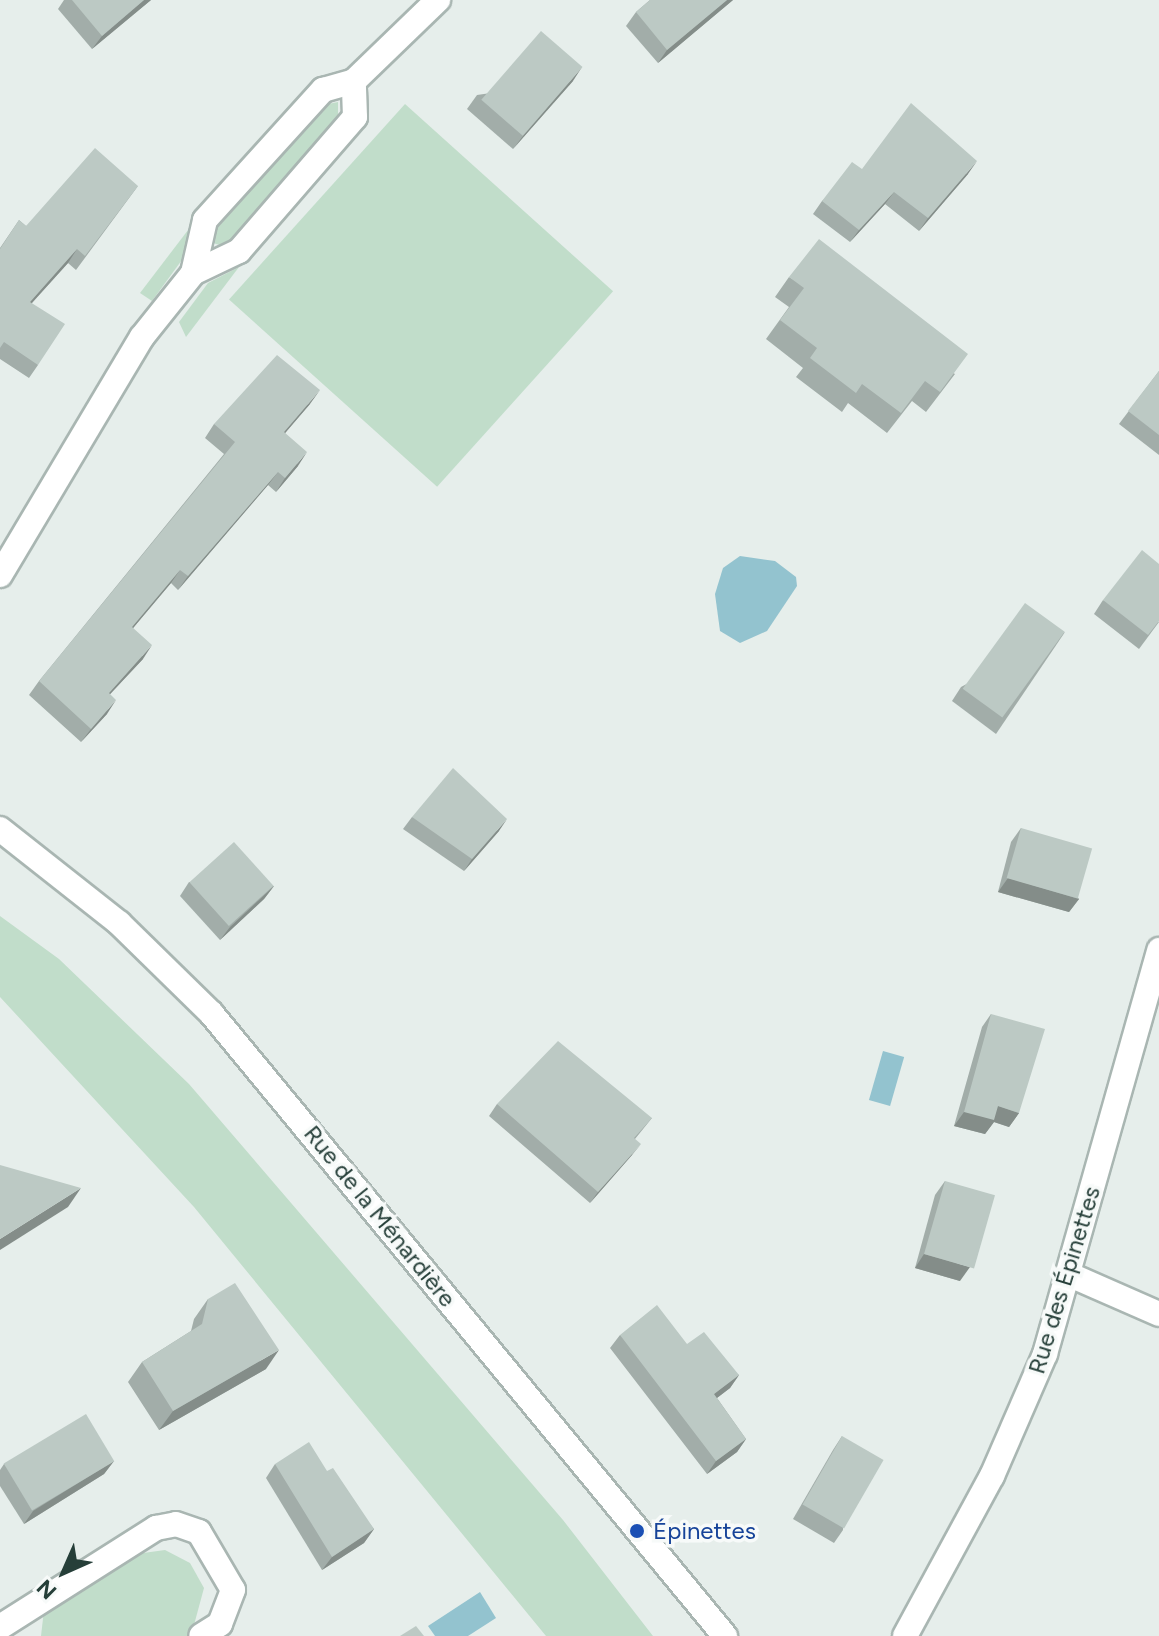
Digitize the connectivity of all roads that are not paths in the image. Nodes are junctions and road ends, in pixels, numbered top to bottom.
1 (438, 0) edge
2 (354, 81) junction
3 (193, 273) junction
4 (0, 575) edge
5 (0, 829) edge
6 (1159, 950) edge
7 (1068, 1274) junction
8 (1159, 1314) edge
9 (0, 1627) edge
10 (201, 1636) edge
11 (725, 1636) edge
12 (905, 1636) edge

1 - 2 street
2 - 3 street
2 - 3 street
3 - 4 street
5 - 11 street, Rue de la Ménardière
6 - 7 street, Rue des Épinettes
7 - 8 street
7 - 12 street, Rue des Épinettes
9 - 10 street

